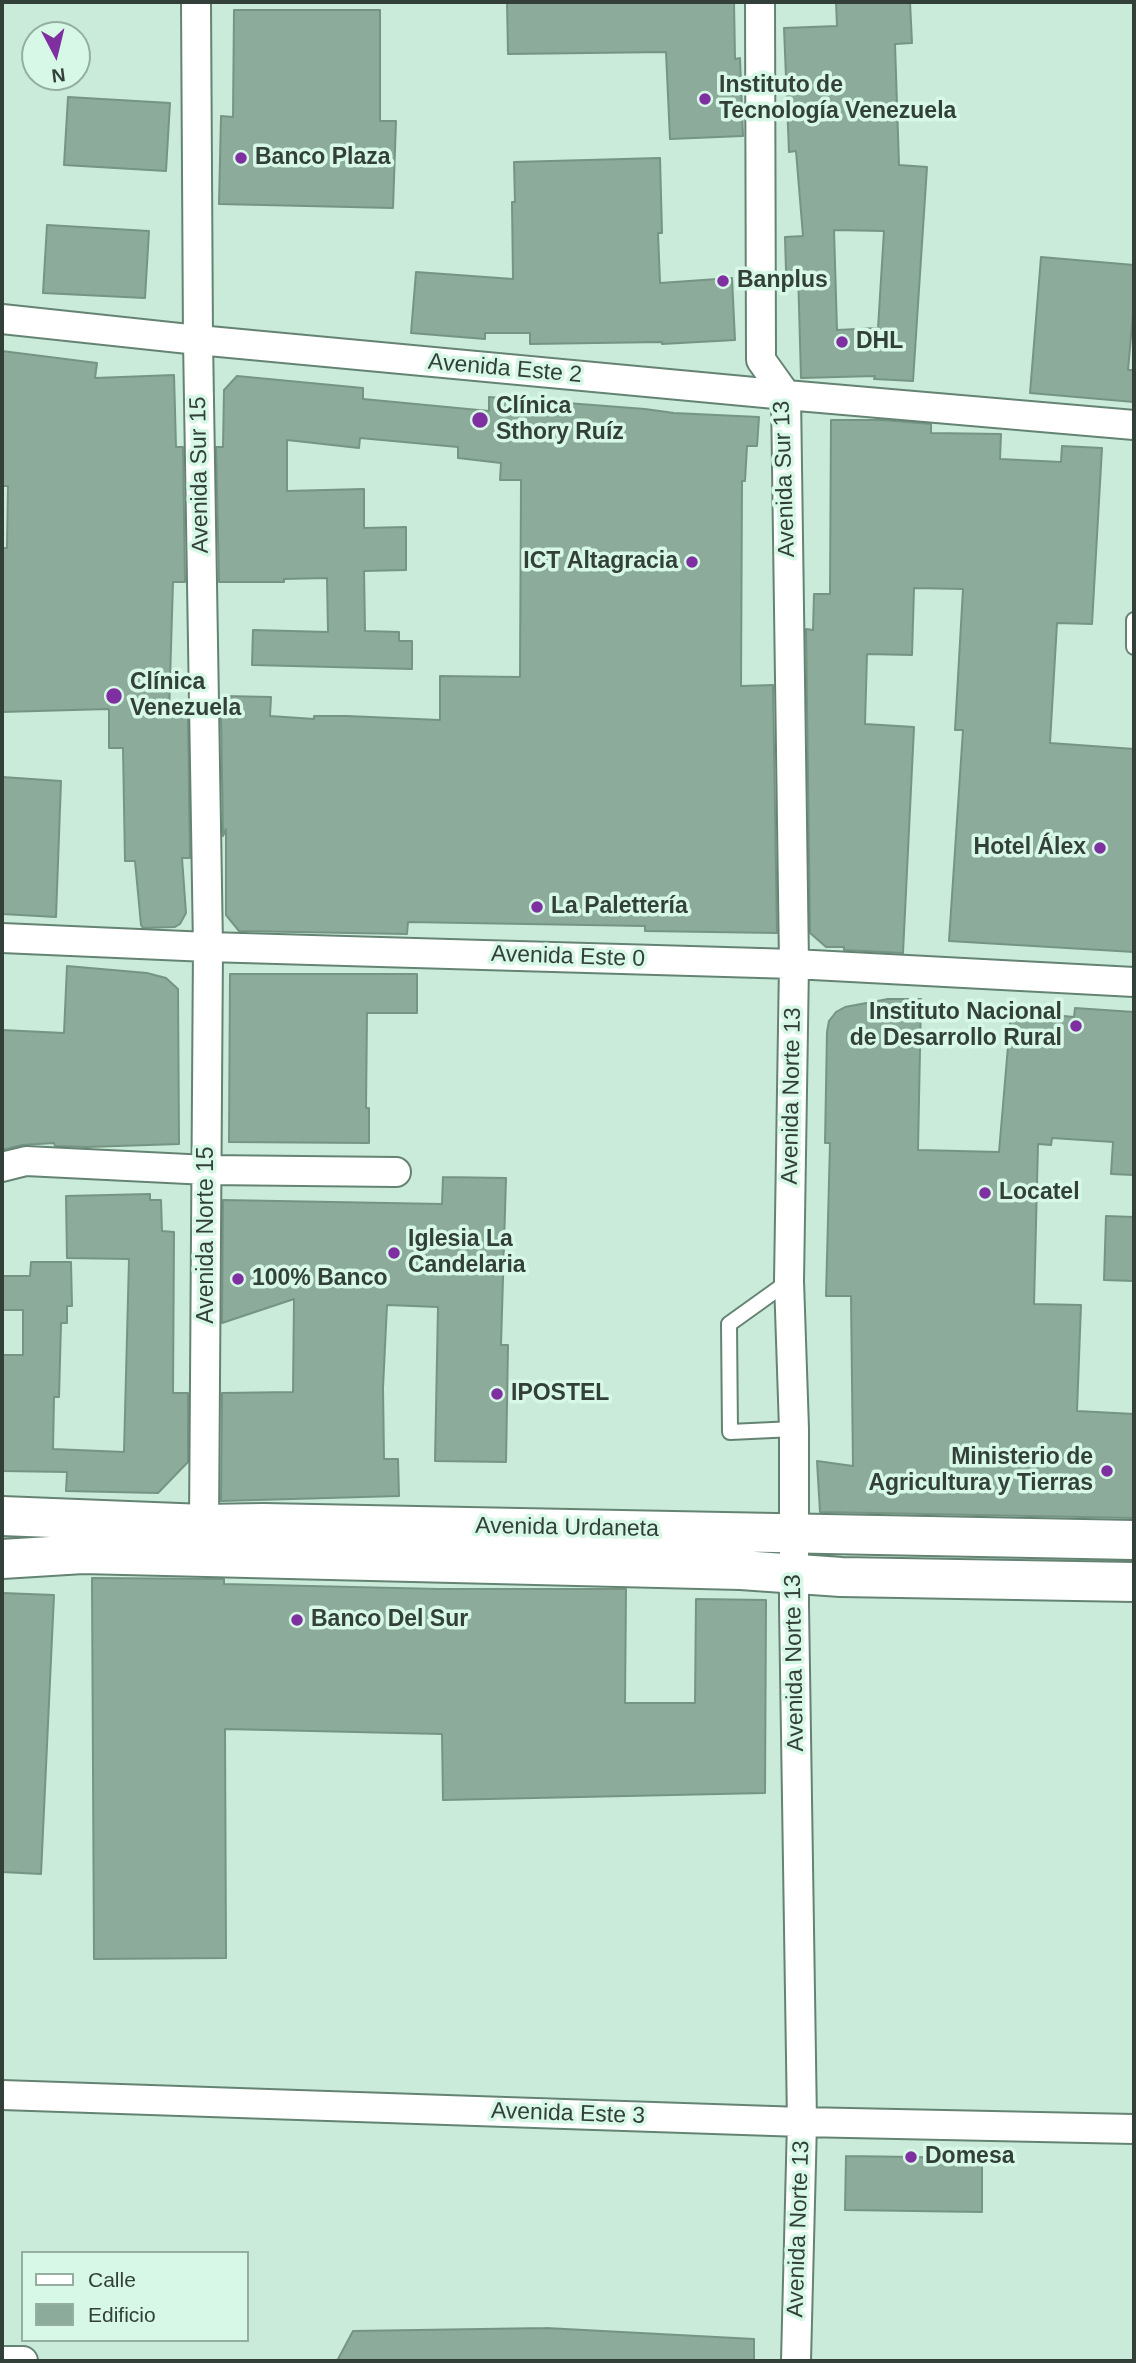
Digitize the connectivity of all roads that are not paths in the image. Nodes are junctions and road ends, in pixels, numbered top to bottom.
1 (196, 2) edge
2 (760, 2) edge
3 (2, 319) edge
4 (198, 340) junction
5 (786, 395) junction
6 (1134, 425) edge
7 (1134, 620) edge
8 (1134, 647) edge
9 (2, 938) edge
10 (208, 947) junction
11 (793, 964) junction
12 (1134, 982) edge
13 (2, 1167) edge
14 (208, 1170) junction
15 (396, 1172) dead end
16 (789, 1281) junction
17 (794, 1429) junction
18 (2, 1504) edge
19 (2, 1516) edge
20 (204, 1524) junction
21 (794, 1532) junction
22 (82, 1536) junction
23 (1134, 1540) edge
24 (2, 1548) edge
25 (2, 1559) edge
26 (794, 1574) junction
27 (1134, 1582) edge
28 (2, 2095) edge
29 (802, 2122) junction
30 (1134, 2129) edge
31 (2, 2361) edge
32 (23, 2361) edge
33 (796, 2361) edge

1 - 4 street, Avenida Sur 15
2 - 5 street, Avenida Sur 13
3 - 4 street, Avenida Este 2
4 - 5 street, Avenida Este 2
4 - 10 street, Avenida Sur 15
5 - 6 street, Avenida Este 2
5 - 11 street, Avenida Sur 13
7 - 8 lane
9 - 10 street, Avenida Este 0
10 - 11 street, Avenida Este 0
10 - 14 street, Avenida Norte 15
11 - 12 street, Avenida Este 0
11 - 16 street, Avenida Norte 13
13 - 14 street
14 - 15 street
14 - 20 street, Avenida Norte 15
16 - 17 street, Avenida Norte 13
16 - 17 lane
17 - 21 street, Avenida Norte 13
18 - 22 street, Avenida Urdaneta
19 - 22 main road
20 - 21 main road, Avenida Urdaneta
20 - 22 main road, Avenida Urdaneta
21 - 23 main road, Avenida Urdaneta
21 - 26 street, Avenida Norte 13
22 - 24 main road
22 - 25 main road, Avenida Urdaneta
22 - 26 main road, Avenida Urdaneta
26 - 27 main road, Avenida Urdaneta
26 - 29 street, Avenida Norte 13
28 - 29 street, Avenida Este 3
29 - 30 street, Avenida Este 3
29 - 33 street, Avenida Norte 13
31 - 32 street

